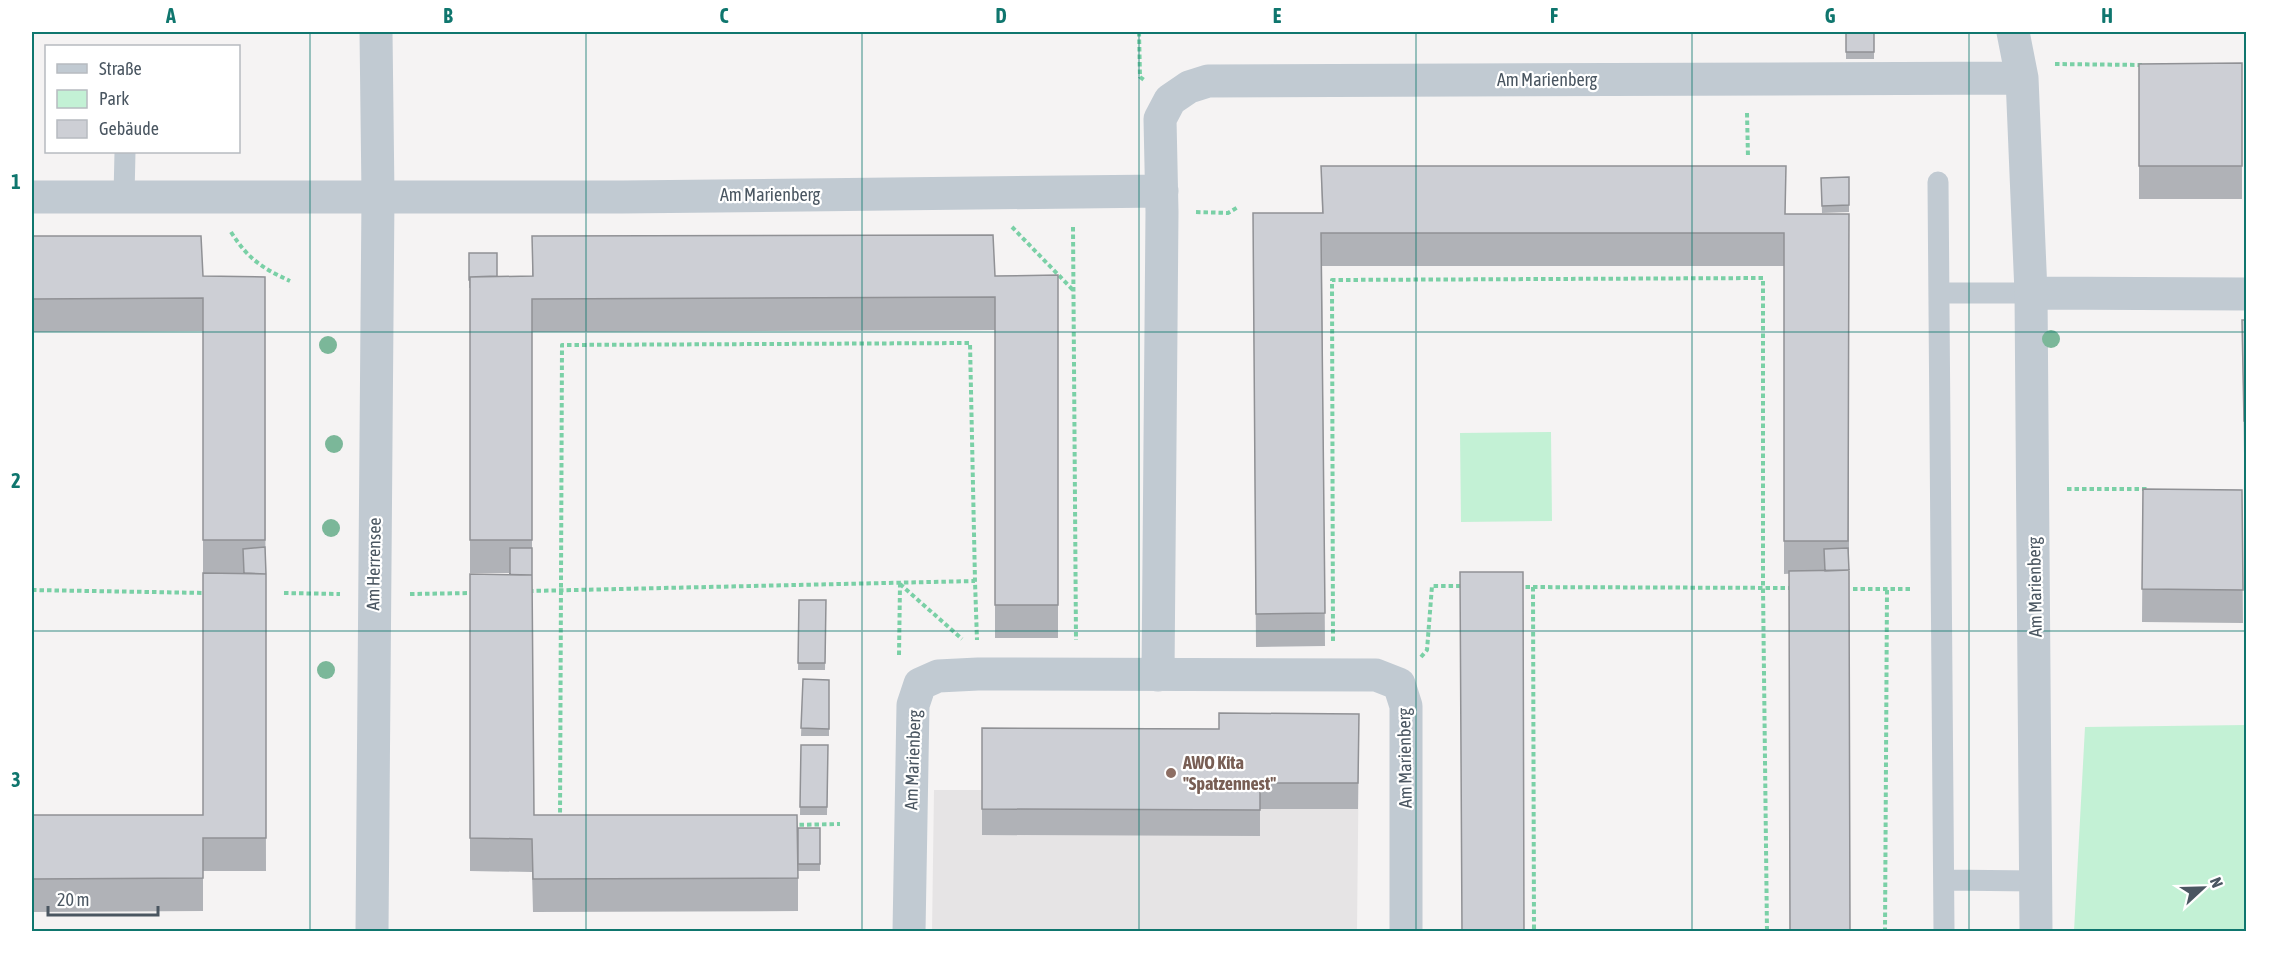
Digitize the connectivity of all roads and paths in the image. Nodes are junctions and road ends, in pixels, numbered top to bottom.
1 (376, 32) edge
2 (1139, 32) edge
3 (2013, 32) edge
4 (2151, 65) edge
5 (2033, 71) junction
6 (1746, 79) junction
7 (1170, 100) junction
8 (125, 153) edge
9 (1748, 157) dead end
10 (1938, 182) dead end
11 (1073, 193) junction
12 (124, 196) junction
13 (378, 196) junction
14 (32, 197) edge
15 (1162, 202) junction
16 (1238, 207) dead end
17 (228, 222) dead end
18 (1007, 222) dead end
19 (290, 281) dead end
20 (1073, 290) junction
21 (1938, 293) junction
22 (2031, 293) junction
23 (2247, 294) edge
24 (2154, 489) edge
25 (2034, 490) junction
26 (975, 581) junction
27 (900, 584) junction
28 (1466, 586) edge
29 (1510, 586) edge
30 (1533, 587) junction
31 (1762, 588) junction
32 (1797, 588) edge
33 (1853, 589) dead end
34 (1887, 589) junction
35 (1941, 589) junction
36 (32, 590) edge
37 (529, 591) edge
38 (562, 591) junction
39 (212, 593) edge
40 (978, 664) junction
41 (1076, 674) junction
42 (1158, 675) junction
43 (1334, 675) junction
44 (920, 684) junction
45 (1399, 684) junction
46 (840, 824) dead end
47 (782, 825) edge
48 (560, 826) edge
49 (1945, 880) junction
50 (2037, 881) junction
51 (372, 932) edge
52 (909, 932) edge
53 (1406, 932) edge
54 (1534, 932) edge
55 (1767, 932) edge
56 (1885, 932) edge
57 (1944, 932) edge
58 (2036, 932) edge

1 - 13 street, Am Herrensee
2 - 7 path
3 - 5 street, Am Marienberg
4 - 5 path
5 - 6 street, Am Marienberg
5 - 22 street, Am Marienberg
6 - 7 street, Am Marienberg
6 - 9 path
7 - 15 street
8 - 12 lane
10 - 21 lane
11 - 13 street, Am Marienberg
11 - 15 street, Am Marienberg
11 - 20 path
12 - 13 street
12 - 14 street
13 - 51 street, Am Herrensee
15 - 16 path
15 - 42 street
17 - 19 path
18 - 20 path
20 - 41 path
21 - 22 lane
21 - 35 lane
22 - 23 street
22 - 25 street, Am Marienberg
24 - 25 path
25 - 50 street, Am Marienberg
26 - 27 path
26 - 38 path
26 - 40 path
27 - 38 path
27 - 40 path
27 - 44 path
28 - 45 path
29 - 30 path
30 - 31 path
30 - 54 path
31 - 32 path
31 - 43 path
31 - 55 path
33 - 34 path
34 - 35 path
34 - 56 path
35 - 49 lane
36 - 39 path
37 - 38 path
38 - 48 path
40 - 41 street, Am Marienberg
40 - 44 street, Am Marienberg
41 - 42 street, Am Marienberg
42 - 43 street, Am Marienberg
43 - 45 street, Am Marienberg
44 - 52 street, Am Marienberg
45 - 53 street, Am Marienberg
46 - 47 path
49 - 50 lane
49 - 57 lane
50 - 58 street, Am Marienberg

